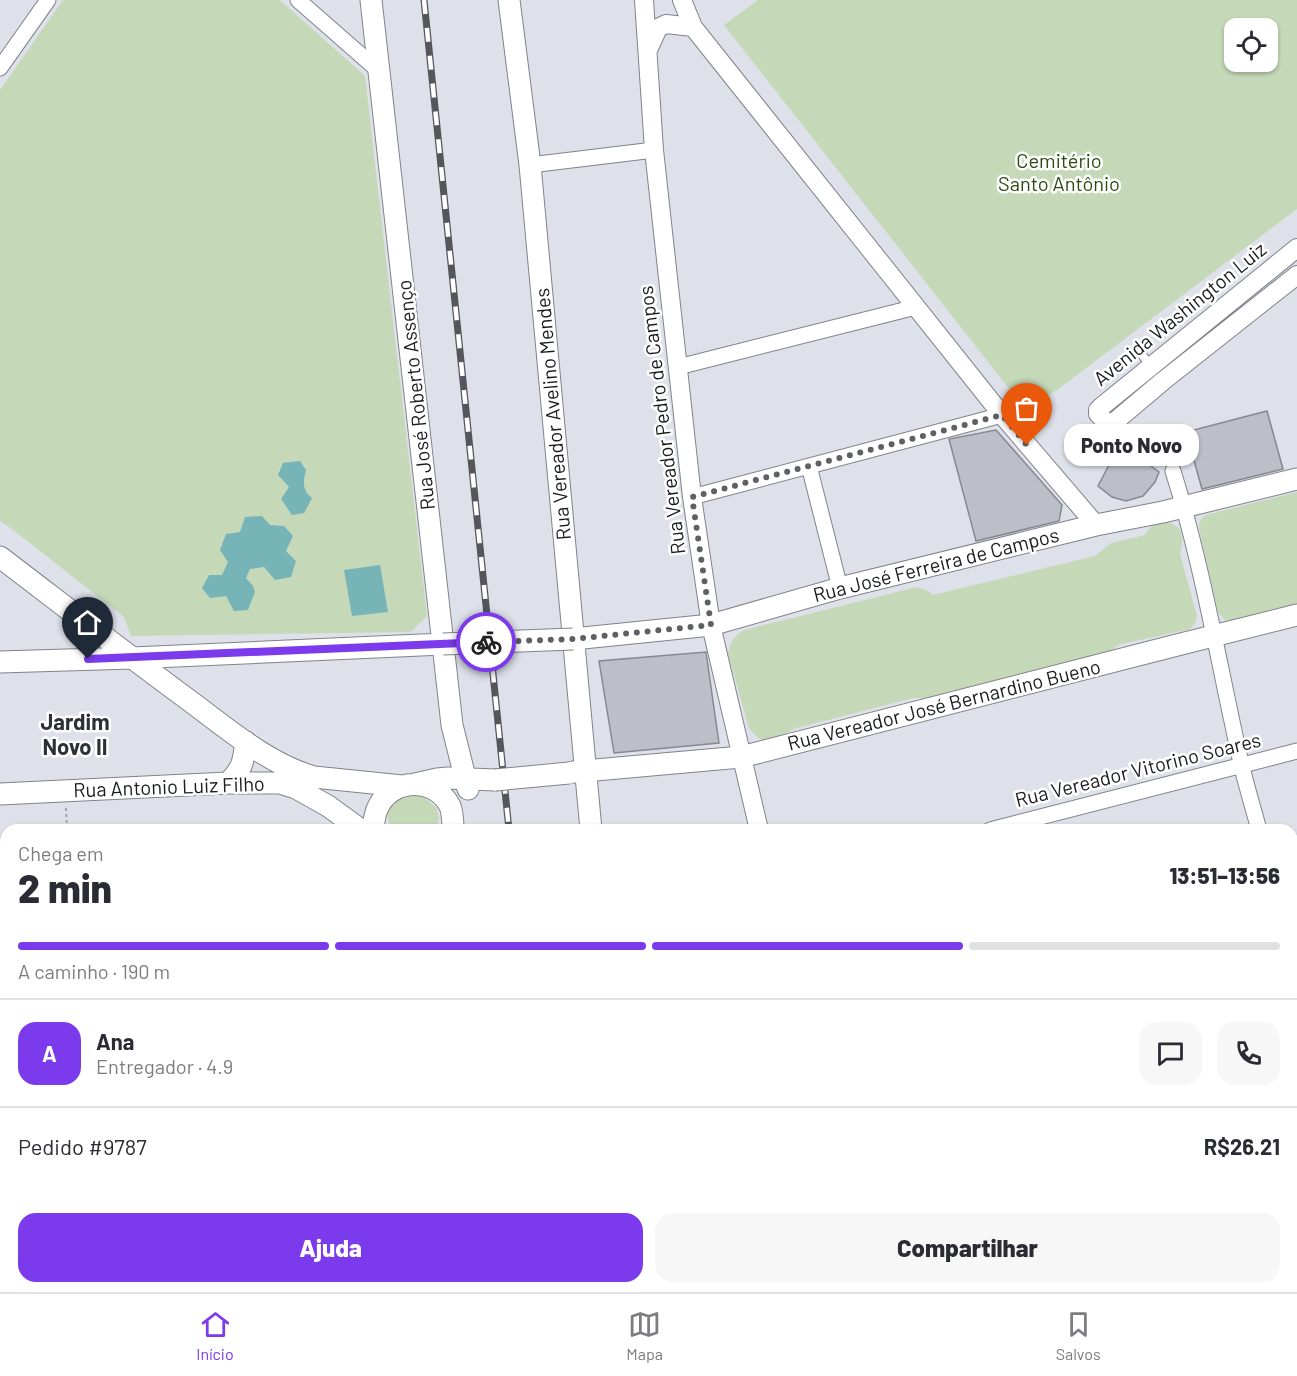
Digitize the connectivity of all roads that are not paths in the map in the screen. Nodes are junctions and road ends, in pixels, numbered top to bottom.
1 (48, 0) edge
2 (298, 0) edge
3 (371, 0) edge
4 (509, 0) edge
5 (644, 0) edge
6 (682, 0) edge
7 (693, 27) junction
8 (648, 52) junction
9 (0, 68) edge
10 (379, 71) junction
11 (654, 150) junction
12 (530, 165) junction
13 (1297, 248) edge
14 (1297, 275) edge
15 (1253, 284) junction
16 (1266, 300) junction
17 (916, 308) junction
18 (1138, 350) dead end
19 (1151, 366) junction
20 (678, 367) junction
21 (1163, 381) junction
22 (1002, 415) junction
23 (809, 466) junction
24 (1173, 471) dead end
25 (1297, 479) edge
26 (692, 497) junction
27 (1184, 507) junction
28 (1096, 525) junction
29 (0, 557) edge
30 (840, 588) junction
31 (1297, 615) edge
32 (711, 625) junction
33 (1215, 635) junction
34 (573, 639) junction
35 (443, 644) junction
36 (132, 658) junction
37 (0, 662) edge
38 (246, 742) junction
39 (1297, 752) edge
40 (741, 757) junction
41 (1241, 765) junction
42 (578, 771) junction
43 (478, 782) junction
44 (228, 783) junction
45 (408, 785) junction
46 (0, 794) edge
47 (450, 806) junction
48 (353, 824) edge
49 (373, 824) edge
50 (453, 824) edge
51 (590, 824) edge
52 (758, 824) edge
53 (1013, 824) edge
54 (1257, 824) edge

1 - 9 street
2 - 10 street
3 - 10 main road, Rua José Roberto Assenço
4 - 12 main road, Rua Vereador Avelino Mendes
5 - 8 street, Rua Vereador Pedro de Campos
6 - 7 street
7 - 8 street
7 - 17 street
8 - 11 street, Rua Vereador Pedro de Campos
10 - 35 main road, Rua José Roberto Assenço
11 - 12 street
11 - 20 street, Rua Vereador Pedro de Campos
12 - 34 main road, Rua Vereador Avelino Mendes
13 - 15 street, Avenida Washington Luiz
14 - 16 street, Avenida Washington Luiz
15 - 16 street
15 - 19 street, Avenida Washington Luiz
16 - 21 street, Avenida Washington Luiz
17 - 20 street
17 - 22 street
18 - 19 lane
19 - 21 lane
19 - 21 street, Avenida Washington Luiz
20 - 26 street, Rua Vereador Pedro de Campos
22 - 23 street
22 - 28 street
23 - 26 street
23 - 30 street
24 - 27 street
25 - 27 main road, Rua José Ferreira de Campos
26 - 32 street, Rua Vereador Pedro de Campos
27 - 28 main road, Rua José Ferreira de Campos
27 - 33 street
28 - 30 main road, Rua José Ferreira de Campos
29 - 36 main road
30 - 32 main road, Rua José Ferreira de Campos
31 - 33 main road, Rua Vereador José Bernardino Bueno
32 - 34 main road, Rua José Ferreira de Campos
32 - 40 street, Rua Vereador Pedro de Campos
33 - 40 main road, Rua Vereador José Bernardino Bueno
33 - 41 street
34 - 35 main road, Rua José Ferreira de Campos, bridge
34 - 42 main road, Rua Vereador Avelino Mendes
35 - 36 main road, Rua José Ferreira de Campos
35 - 43 main road, Rua José Roberto Assenço
36 - 37 main road, Rua José Ferreira de Campos
36 - 38 main road
38 - 44 main road
38 - 45 main road
39 - 41 street, Rua Vereador Vitorino Soares
40 - 42 main road, Rua Vereador José Bernardino Bueno
40 - 52 street, Rua Vereador Pedro de Campos
41 - 53 street, Rua Vereador Vitorino Soares
41 - 54 street
42 - 43 main road, Rua Vereador José Bernardino Bueno, bridge
42 - 51 main road, Rua Vereador Avelino Mendes
43 - 45 main road, Rua Vereador José Bernardino Bueno
43 - 47 main road
44 - 46 main road, Rua Antonio Luiz Filho
44 - 48 main road, Rua Antonio Luiz Filho
45 - 47 main road
45 - 49 main road
47 - 50 main road

